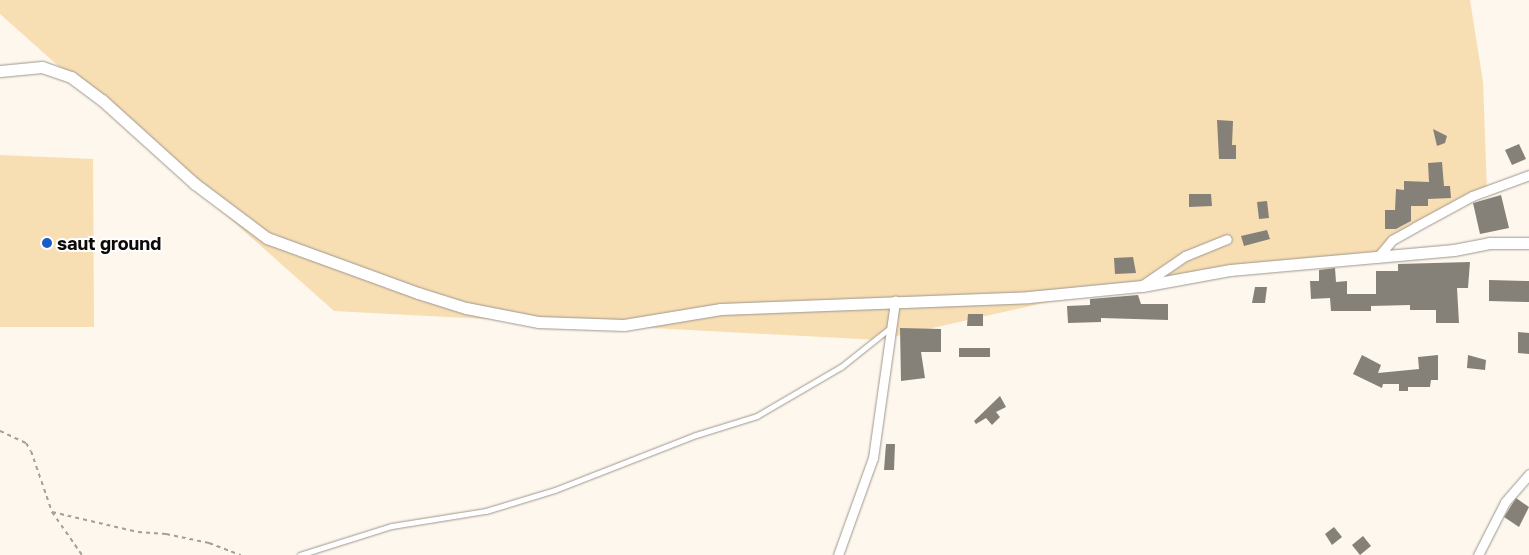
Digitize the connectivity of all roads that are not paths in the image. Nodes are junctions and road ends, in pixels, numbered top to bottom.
1 (0, 70) edge
2 (1529, 174) edge
3 (1227, 239) dead end
4 (1529, 243) edge
5 (1377, 258) junction
6 (1142, 286) junction
7 (895, 301) junction
8 (891, 327) junction
9 (1529, 474) edge
10 (300, 555) edge
11 (838, 555) edge
12 (1478, 555) edge

1 - 7 street
2 - 5 street
3 - 6 street
4 - 5 street
5 - 6 street
6 - 7 street
7 - 8 street
8 - 10 lane
8 - 11 street
9 - 12 street

